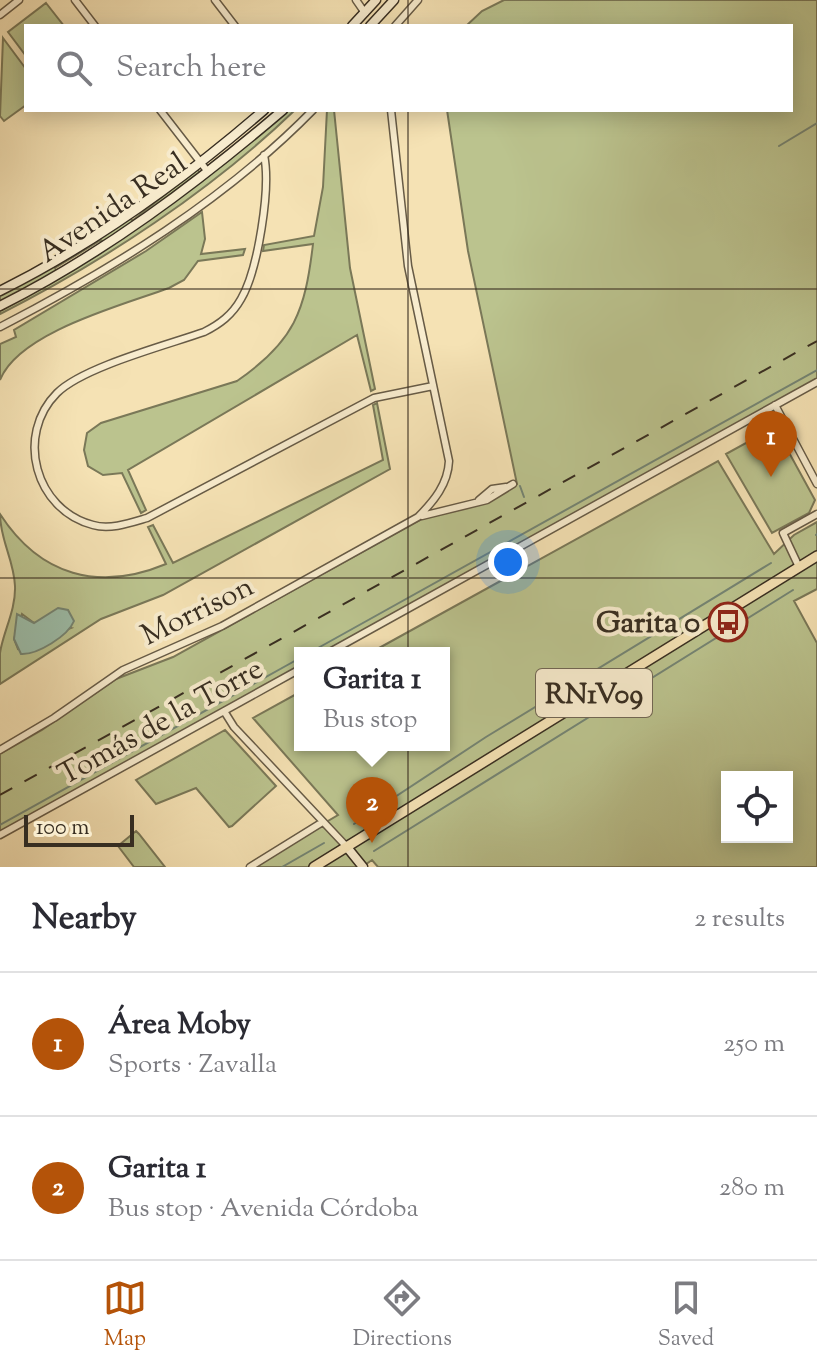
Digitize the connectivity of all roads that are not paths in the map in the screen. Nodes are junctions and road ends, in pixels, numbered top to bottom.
1 (19, 0) edge
2 (75, 0) edge
3 (215, 0) edge
4 (356, 0) edge
5 (376, 0) edge
6 (394, 0) edge
7 (418, 0) edge
8 (365, 13) junction
9 (0, 15) edge
10 (93, 24) edge
11 (233, 24) edge
12 (354, 24) edge
13 (372, 24) edge
14 (397, 24) edge
15 (162, 112) edge
16 (262, 112) edge
17 (281, 112) edge
18 (311, 112) edge
19 (391, 112) edge
20 (264, 155) junction
21 (201, 162) junction
22 (208, 172) junction
23 (0, 291) edge
24 (0, 306) edge
25 (0, 327) edge
26 (817, 382) edge
27 (433, 386) junction
28 (775, 405) junction
29 (817, 484) edge
30 (510, 485) dead end
31 (436, 500) junction
32 (450, 510) junction
33 (817, 514) edge
34 (418, 517) junction
35 (817, 556) edge
36 (799, 567) junction
37 (339, 647) edge
38 (294, 672) edge
39 (224, 711) junction
40 (0, 750) edge
41 (321, 823) junction
42 (0, 835) edge
43 (346, 846) junction
44 (315, 866) edge
45 (250, 867) edge
46 (363, 867) edge

1 - 9 street
2 - 10 street
3 - 11 street
4 - 8 street
5 - 8 main road
6 - 13 main road
7 - 14 street
8 - 12 main road
15 - 21 street
16 - 21 main road, Avenida Real
17 - 22 main road, Avenida Real
18 - 20 street
19 - 27 street
20 - 25 street
20 - 27 street
21 - 22 street
21 - 23 main road, Avenida Real
22 - 24 main road, Avenida Real
26 - 28 street
27 - 31 street, Morrison
28 - 29 street
28 - 37 street
30 - 32 street, Morrison
31 - 32 street
31 - 34 street, Morrison
32 - 34 street, Morrison
33 - 36 street
34 - 40 street, Morrison
35 - 36 main road, RN1V09
36 - 43 main road, RN1V09
38 - 39 street, Tomás de la Torre
39 - 41 street
39 - 42 street, Tomás de la Torre
41 - 43 street
41 - 45 street
43 - 44 main road, RN1V09
43 - 46 main road

